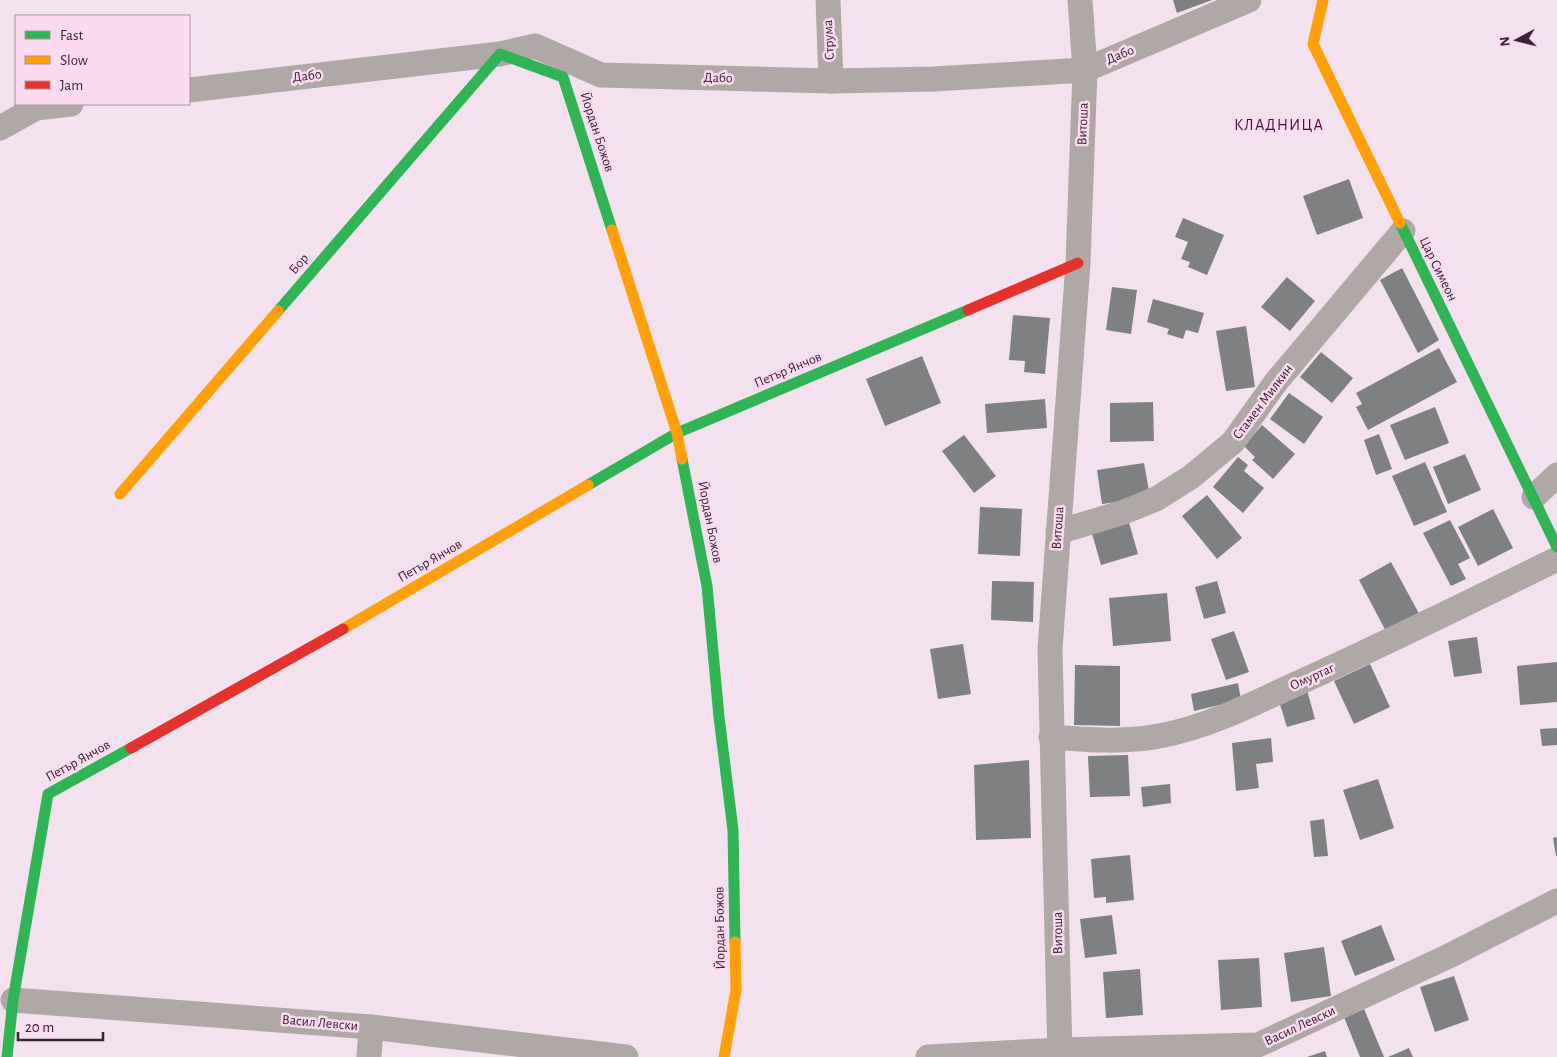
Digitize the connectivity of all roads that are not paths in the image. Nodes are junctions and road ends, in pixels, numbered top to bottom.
1 (828, 0) edge
2 (1080, 0) edge
3 (1323, 0) edge
4 (1246, 1) edge
5 (500, 54) junction
6 (1085, 70) junction
7 (831, 81) junction
8 (190, 90) edge
9 (62, 105) edge
10 (0, 128) edge
11 (1403, 231) junction
12 (1078, 263) junction
13 (677, 433) junction
14 (1557, 475) edge
15 (120, 494) dead end
16 (1534, 497) junction
17 (1058, 532) junction
18 (1557, 547) edge
19 (1557, 559) edge
20 (1051, 737) junction
21 (1557, 900) edge
22 (13, 1000) junction
23 (371, 1027) junction
24 (1060, 1053) edge
25 (7, 1057) edge
26 (369, 1057) edge
27 (626, 1057) edge
28 (724, 1057) edge
29 (928, 1057) edge

1 - 7 street, Струма
2 - 6 street, Витоша
3 - 11 street, Цар Симеон
4 - 6 street, Дабо
5 - 7 street, Дабо
5 - 8 street, Дабо
5 - 13 street, Йордан Божов
5 - 15 street, Бор
6 - 7 street, Дабо
6 - 12 street, Витоша
9 - 10 street
11 - 16 street, Цар Симеон
11 - 17 street, Стамен Милкин
12 - 13 street, Петър Янчов
12 - 17 street, Витоша
13 - 22 street, Петър Янчов
13 - 28 street, Йордан Божов
14 - 16 street
16 - 18 street, Цар Симеон
17 - 20 street, Витоша
19 - 20 street, Омуртаг
20 - 24 street, Витоша
21 - 24 street, Васил Левски
22 - 23 street, Васил Левски
22 - 25 street, Петър Янчов
23 - 26 street
23 - 27 street, Васил Левски
24 - 29 street, Васил Левски

